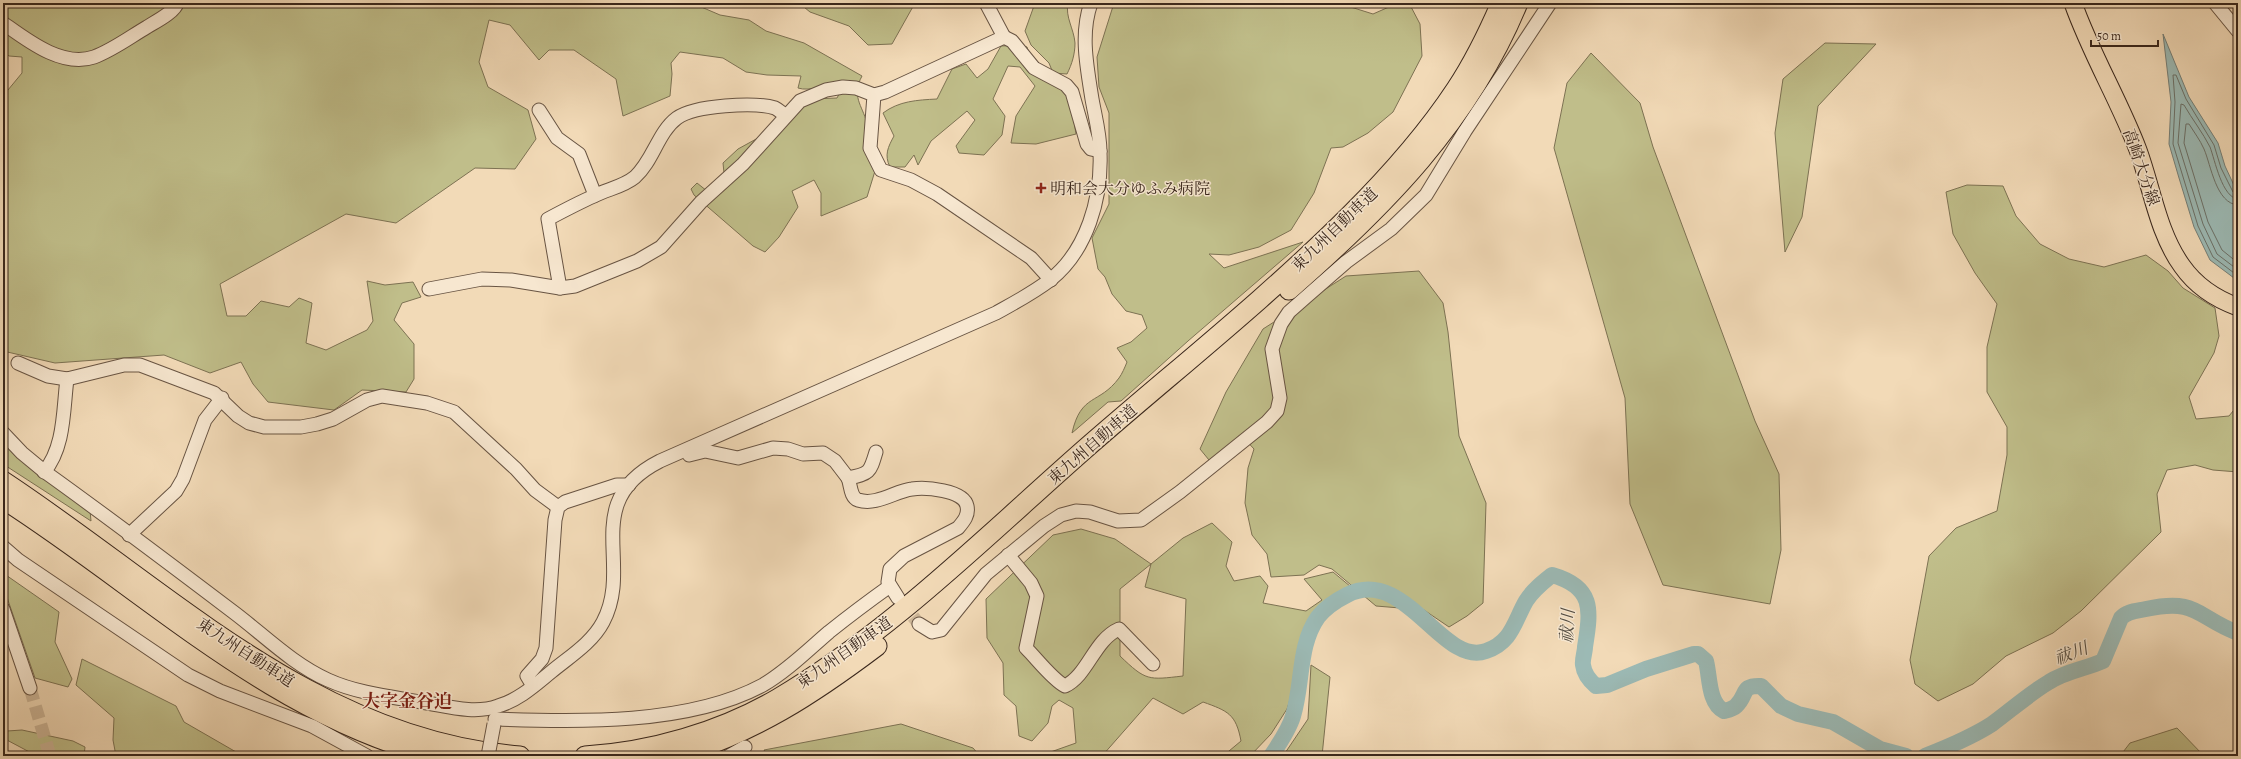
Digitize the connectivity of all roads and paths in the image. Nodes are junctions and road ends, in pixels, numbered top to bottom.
1 (177, 3) edge
2 (986, 3) edge
3 (1091, 3) edge
4 (1502, 3) edge
5 (1518, 3) edge
6 (1550, 3) edge
7 (2073, 3) edge
8 (2215, 3) edge
9 (3, 23) edge
10 (2238, 31) edge
11 (1004, 37) junction
12 (874, 95) junction
13 (539, 110) dead end
14 (786, 115) junction
15 (1100, 151) junction
16 (595, 195) junction
17 (1051, 280) junction
18 (560, 288) junction
19 (429, 289) dead end
20 (2238, 307) edge
21 (18, 363) dead end
22 (67, 379) junction
23 (222, 398) junction
24 (3, 433) edge
25 (876, 452) dead end
26 (44, 472) junction
27 (848, 478) junction
28 (3, 481) edge
29 (631, 482) junction
30 (3, 499) edge
31 (558, 507) junction
32 (129, 535) junction
33 (3, 547) edge
34 (1008, 555) junction
35 (890, 586) junction
36 (898, 598) tunnel mouth
37 (3, 610) edge
38 (919, 624) tunnel mouth
39 (7, 631) edge
40 (1152, 664) dead end
41 (532, 686) junction
42 (30, 688) tunnel mouth
43 (495, 717) junction
44 (745, 748) dead end
45 (367, 756) edge
46 (433, 756) edge
47 (488, 756) edge
48 (520, 756) edge
49 (585, 756) edge
50 (677, 756) edge
51 (729, 756) edge

1 - 9 street
2 - 11 street
3 - 15 street
4 - 49 highway, 東九州自動車道
5 - 50 highway, 東九州自動車道
6 - 34 street
7 - 20 main road, 高崎大分線
8 - 10 street
11 - 12 street
11 - 15 street
12 - 14 street
12 - 17 street
13 - 16 street
14 - 16 street
14 - 18 street
15 - 17 street
16 - 18 street
17 - 29 street
18 - 19 street
21 - 22 street
22 - 23 street
22 - 26 street
23 - 31 street
23 - 32 street
24 - 26 street
25 - 27 street
26 - 32 street
27 - 29 street
27 - 35 street
28 - 48 highway, 東九州自動車道
29 - 31 street
29 - 41 street
30 - 46 highway, 東九州自動車道
31 - 41 street
32 - 43 street
33 - 45 street
34 - 38 street
34 - 40 street
35 - 36 street
35 - 43 street
37 - 39 street
39 - 42 street
41 - 43 street
43 - 47 street, bridge
44 - 51 street

